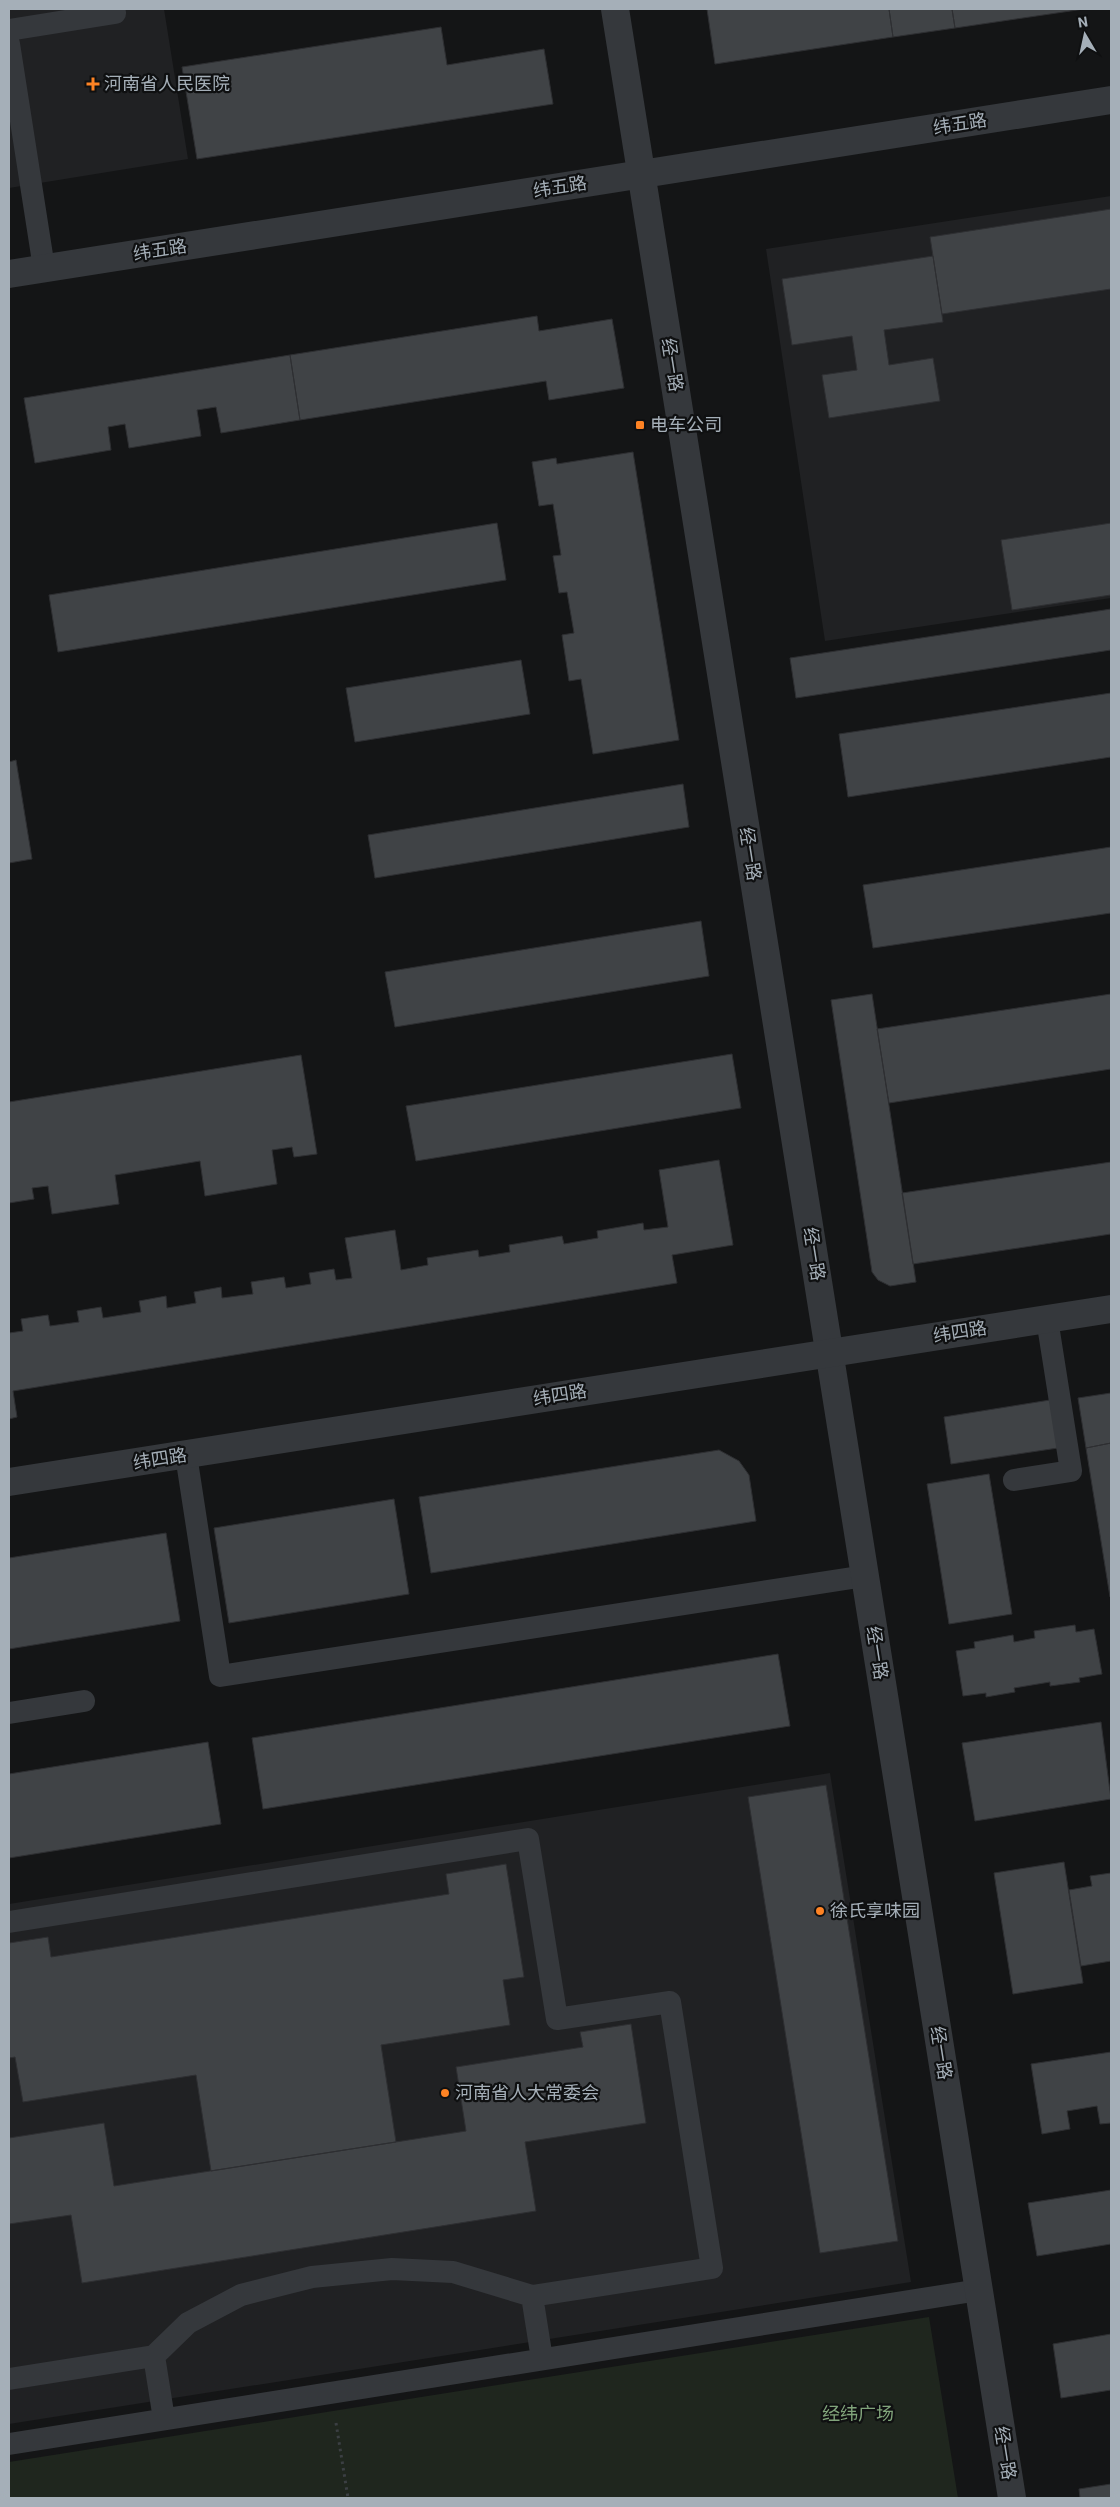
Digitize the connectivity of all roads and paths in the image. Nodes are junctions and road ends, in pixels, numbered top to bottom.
1 (114, 9) edge
2 (616, 9) edge
3 (9, 30) edge
4 (9, 44) edge
5 (1111, 100) edge
6 (642, 174) junction
7 (44, 268) junction
8 (9, 274) edge
9 (1111, 1309) edge
10 (1047, 1319) junction
11 (830, 1353) junction
12 (186, 1454) junction
13 (1014, 1480) dead end
14 (9, 1482) edge
15 (865, 1576) junction
16 (84, 1701) dead end
17 (9, 1713) edge
18 (9, 1922) edge
19 (979, 2290) junction
20 (532, 2296) junction
21 (154, 2356) junction
22 (542, 2359) junction
23 (9, 2379) edge
24 (331, 2393) junction
25 (164, 2419) junction
26 (9, 2444) edge
27 (348, 2498) edge
28 (1012, 2498) edge

1 - 3 lane
2 - 6 street, 经一路
4 - 7 lane
5 - 6 street, 纬五路
6 - 7 street, 纬五路
6 - 11 street, 经一路
7 - 8 street, 纬五路
9 - 10 street, 纬四路
10 - 11 street, 纬四路
10 - 13 lane
11 - 12 street, 纬四路
11 - 15 street, 经一路
12 - 14 street, 纬四路
12 - 15 lane
15 - 19 street, 经一路
16 - 17 lane
18 - 20 lane
19 - 22 lane
19 - 28 street, 经一路
20 - 21 lane
20 - 22 lane
21 - 23 lane
21 - 25 lane
22 - 24 lane
24 - 25 lane
24 - 27 path
25 - 26 lane

